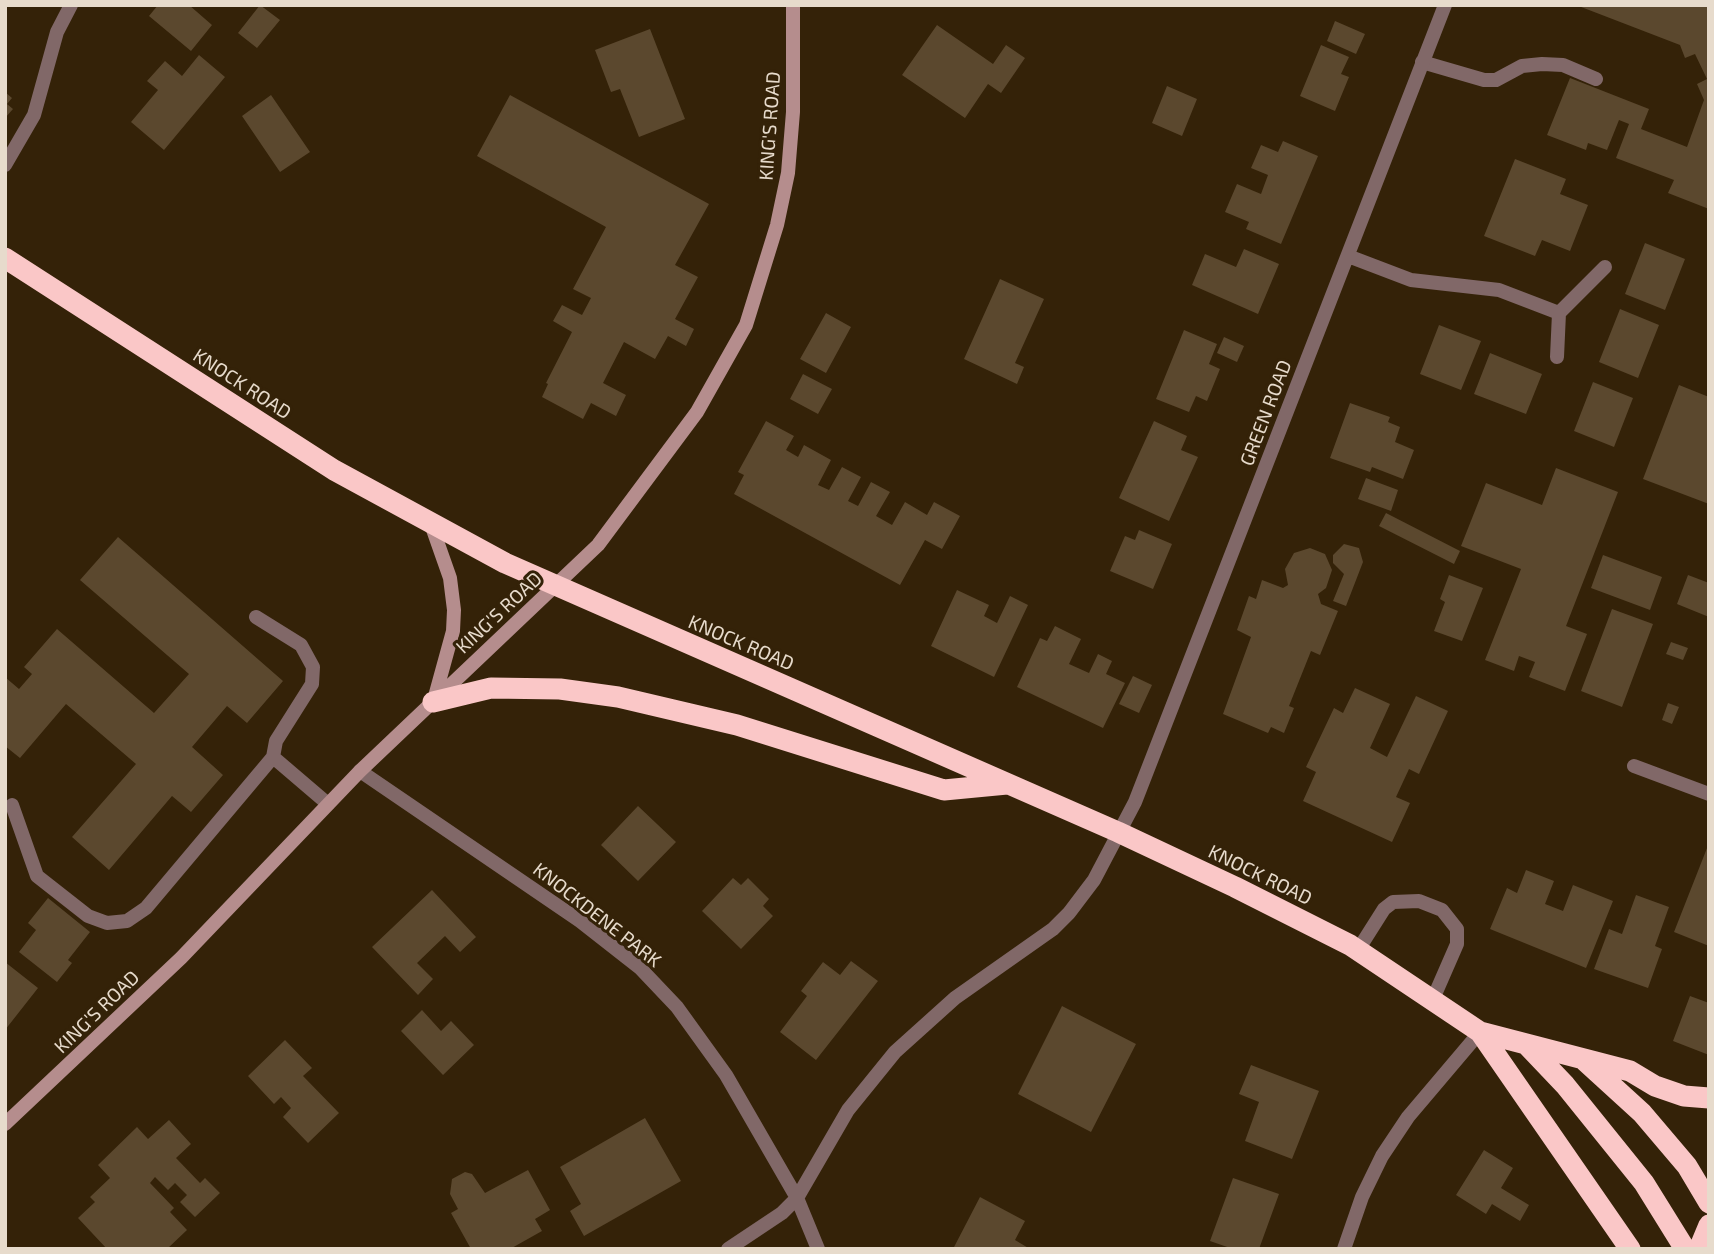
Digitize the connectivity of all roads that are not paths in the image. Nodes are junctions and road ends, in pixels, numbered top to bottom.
1 (71, 5) edge
2 (793, 5) edge
3 (1445, 5) edge
4 (1422, 62) junction
5 (1596, 79) dead end
6 (5, 165) edge
7 (1348, 256) junction
8 (5, 258) edge
9 (1605, 267) dead end
10 (1559, 313) junction
11 (1558, 357) dead end
12 (431, 524) junction
13 (555, 588) junction
14 (256, 617) dead end
15 (433, 702) junction
16 (273, 757) junction
17 (1634, 765) dead end
18 (360, 771) junction
19 (1009, 784) junction
20 (1709, 794) edge
21 (328, 804) junction
22 (12, 805) dead end
23 (1118, 832) junction
24 (1357, 950) junction
25 (1433, 999) junction
26 (1480, 1032) junction
27 (1526, 1044) junction
28 (1581, 1058) junction
29 (1709, 1098) edge
30 (5, 1124) edge
31 (797, 1198) junction
32 (1709, 1203) edge
33 (1709, 1225) edge
34 (1623, 1244) edge
35 (728, 1249) edge
36 (818, 1249) edge
37 (1344, 1249) edge
38 (1685, 1249) edge
39 (1699, 1249) edge

1 - 6 street
2 - 13 street, KING'S ROAD
3 - 4 street, GREEN ROAD
4 - 5 street
4 - 7 street, GREEN ROAD
7 - 10 street
7 - 23 street, GREEN ROAD
8 - 12 highway, KNOCK ROAD
9 - 10 street
10 - 11 street
12 - 13 highway, KNOCK ROAD
12 - 15 street
13 - 15 street, KING'S ROAD
13 - 19 highway, KNOCK ROAD
14 - 16 street
15 - 18 street, KING'S ROAD
15 - 19 highway
16 - 21 street
16 - 22 street
17 - 20 street
18 - 21 street, KING'S ROAD
18 - 31 street, KNOCKDENE PARK
19 - 23 highway, KNOCK ROAD
21 - 30 street, KING'S ROAD
23 - 24 highway, KNOCK ROAD
23 - 31 street, GREEN ROAD
24 - 25 highway, KNOCK ROAD
24 - 25 street
25 - 26 highway, KNOCK ROAD
26 - 27 highway, KNOCK ROAD
26 - 34 highway, KNOCK ROAD
26 - 37 street
27 - 28 highway, KNOCK ROAD
27 - 38 highway
28 - 29 highway
28 - 32 highway, KNOCK ROAD
31 - 35 street, GREEN ROAD
31 - 36 street, KNOCKDENE PARK
33 - 39 highway

